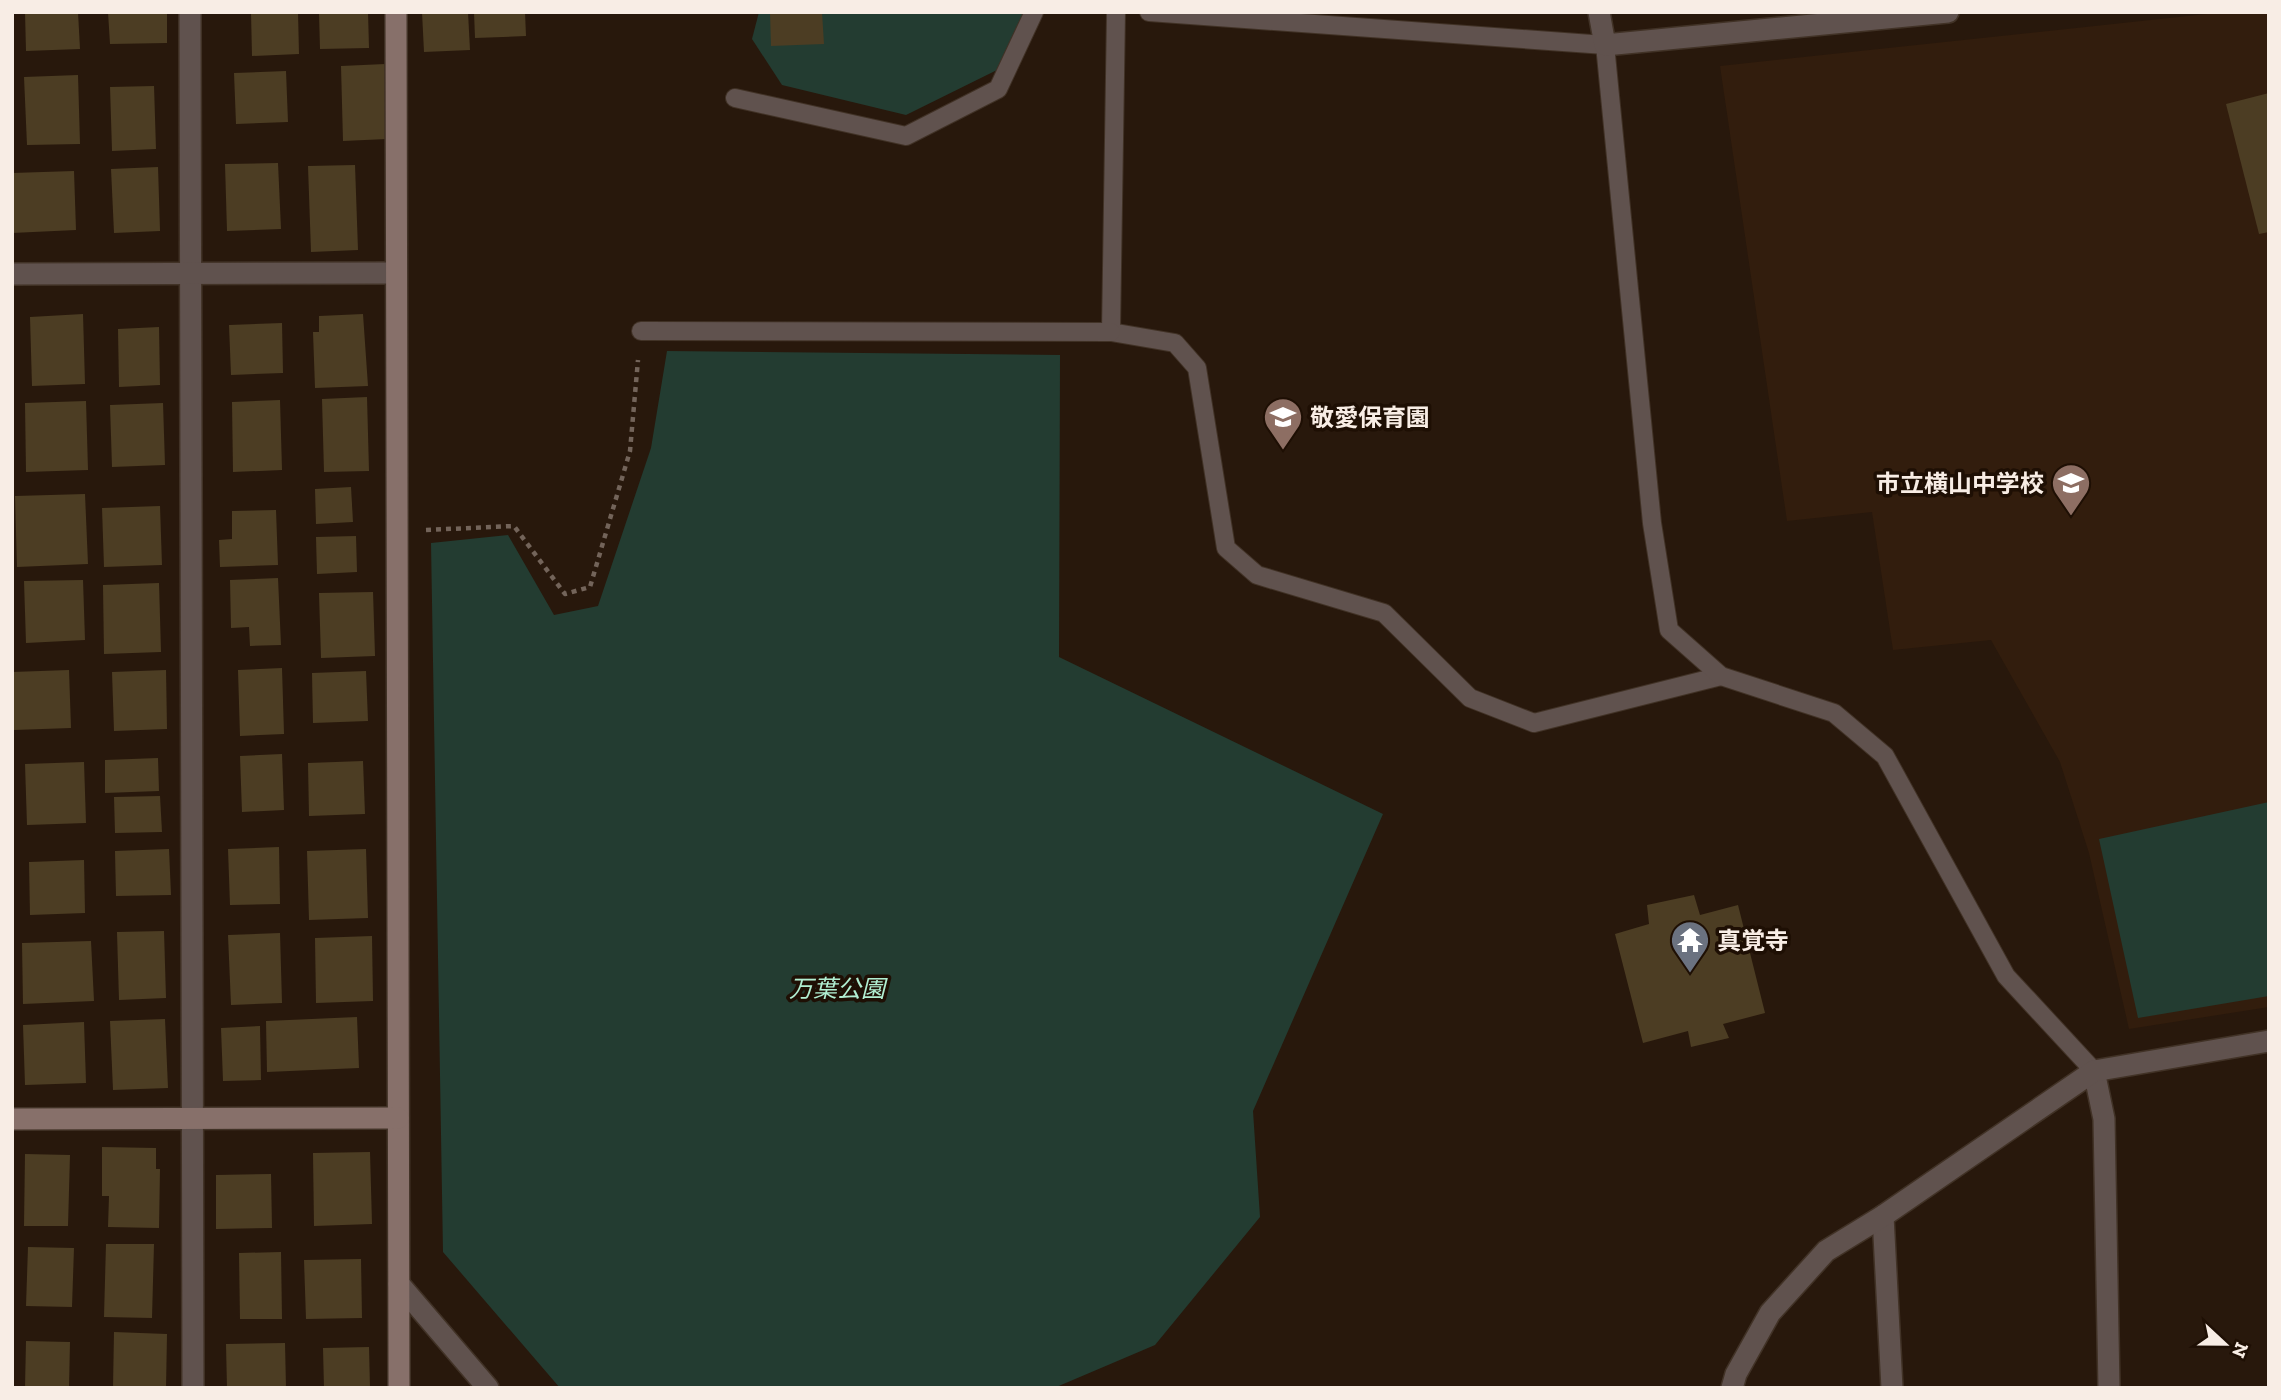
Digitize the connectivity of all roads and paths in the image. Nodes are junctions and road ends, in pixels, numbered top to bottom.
1 (190, 12) edge
2 (396, 12) edge
3 (1034, 12) edge
4 (1116, 12) edge
5 (1149, 12) edge
6 (1599, 12) edge
7 (1948, 12) edge
8 (1605, 45) junction
9 (735, 98) dead end
10 (396, 273) junction
11 (12, 274) edge
12 (192, 274) junction
13 (641, 331) joint
14 (1111, 332) junction
15 (397, 531) junction
16 (1721, 676) junction
17 (2269, 1041) edge
18 (2094, 1071) junction
19 (193, 1118) junction
20 (398, 1118) junction
21 (12, 1119) edge
22 (1883, 1216) junction
23 (399, 1283) junction
24 (193, 1388) edge
25 (399, 1388) edge
26 (488, 1388) edge
27 (1732, 1388) edge
28 (1892, 1388) edge
29 (2109, 1388) edge

1 - 12 street
2 - 10 street
3 - 9 lane
4 - 14 lane
5 - 8 lane
6 - 8 street
7 - 8 street
8 - 16 lane
10 - 12 street
10 - 15 street
11 - 12 street
12 - 19 street
13 - 14 lane
13 - 15 path
14 - 16 lane
15 - 20 street
16 - 18 lane
17 - 18 street
18 - 22 street
18 - 29 street
19 - 20 street
19 - 21 street
19 - 24 street
20 - 23 street
22 - 27 street
22 - 28 street
23 - 25 street
23 - 26 street

